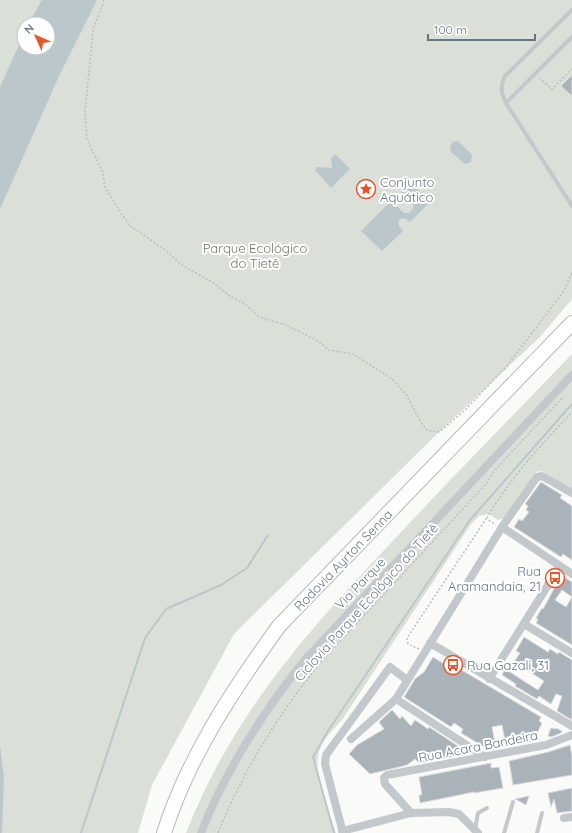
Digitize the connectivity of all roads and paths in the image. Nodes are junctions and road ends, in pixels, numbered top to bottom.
1 (104, 0) edge
2 (572, 10) edge
3 (572, 37) edge
4 (572, 69) edge
5 (535, 74) junction
6 (506, 102) junction
7 (572, 206) edge
8 (572, 272) edge
9 (572, 323) edge
10 (572, 376) edge
11 (567, 393) dead end
12 (572, 412) edge
13 (572, 493) edge
14 (486, 519) junction
15 (502, 527) junction
16 (560, 566) junction
17 (572, 574) edge
18 (524, 624) junction
19 (430, 643) junction
20 (424, 652) junction
21 (572, 653) edge
22 (489, 679) junction
23 (408, 680) junction
24 (396, 699) junction
25 (572, 726) edge
26 (572, 735) edge
27 (351, 739) dead end
28 (485, 757) junction
29 (513, 802) dead end
30 (486, 808) dead end
31 (411, 813) junction
32 (542, 813) dead end
33 (356, 830) edge
34 (477, 831) edge
35 (343, 832) edge
36 (164, 833) edge
37 (201, 833) edge
38 (218, 833) edge
39 (504, 833) edge
40 (537, 833) edge

1 - 8 path
2 - 6 lane
3 - 5 lane
4 - 5 path
5 - 6 lane
6 - 7 lane
9 - 36 highway, Rodovia Ayrton Senna
10 - 37 street, Via Parque
11 - 38 path, Ciclovia Parque Ecológico do Tietê
12 - 14 path
13 - 15 street
14 - 15 path
14 - 20 path
15 - 16 street
15 - 19 street
16 - 17 street
16 - 18 street
18 - 21 street
18 - 22 street
19 - 20 street
19 - 22 street
20 - 23 street
22 - 25 street
23 - 24 street
23 - 35 street
24 - 27 street
24 - 28 street
26 - 28 street, Rua Acara Bandeira
28 - 31 street, Rua Acara Bandeira
29 - 39 lane
30 - 34 lane
31 - 33 street
31 - 34 street
32 - 40 lane
33 - 35 street

